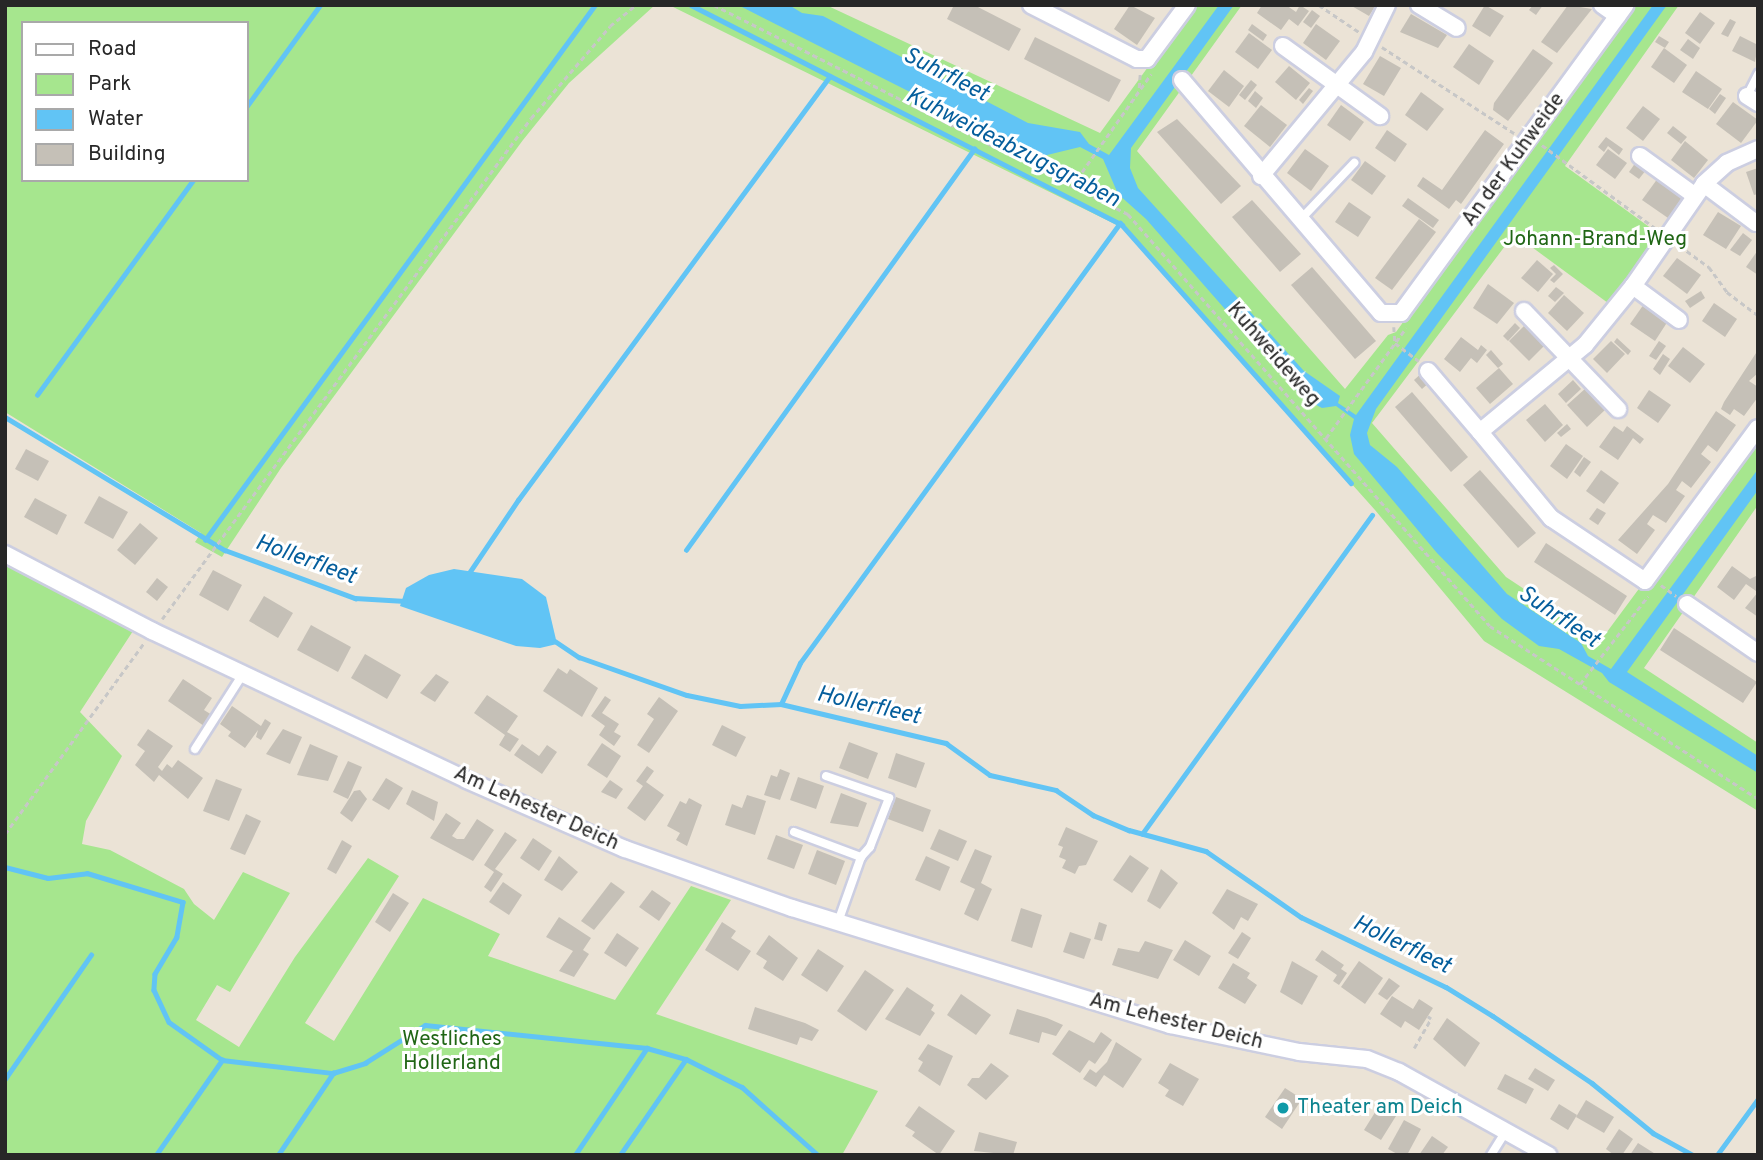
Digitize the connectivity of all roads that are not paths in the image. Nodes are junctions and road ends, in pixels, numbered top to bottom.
1 (1031, 5) edge
2 (1187, 5) edge
3 (1387, 5) edge
4 (1419, 5) edge
5 (1602, 5) edge
6 (1622, 10) edge
7 (1457, 28) dead end
8 (1283, 47) dead end
9 (1758, 74) edge
10 (1182, 80) dead end
11 (1333, 85) junction
12 (1752, 100) edge
13 (1380, 116) dead end
14 (1758, 149) edge
15 (1640, 156) dead end
16 (1354, 163) dead end
17 (1261, 176) junction
18 (1699, 189) junction
19 (1300, 220) junction
20 (1756, 223) dead end
21 (1633, 286) junction
22 (1524, 311) dead end
23 (1679, 320) dead end
24 (1569, 357) junction
25 (1426, 367) road end
26 (1618, 409) dead end
27 (1758, 428) edge
28 (1480, 432) junction
29 (5, 554) edge
30 (1687, 604) road end
31 (1758, 653) edge
32 (243, 674) junction
33 (195, 749) dead end
34 (826, 776) dead end
35 (794, 832) dead end
36 (861, 857) junction
37 (838, 922) junction
38 (1506, 1131) junction
39 (1491, 1155) edge
40 (1548, 1155) edge

1 - 2 street
3 - 11 street
4 - 7 street
5 - 6 street
6 - 19 street, An der Kuhweide
8 - 11 street
9 - 12 lane
10 - 17 street
11 - 13 street
11 - 17 street
14 - 18 street
15 - 18 street
16 - 19 lane
17 - 19 street
18 - 20 street
18 - 21 street
21 - 23 street
21 - 24 street
22 - 24 street
24 - 26 street
24 - 28 street
25 - 28 street
27 - 28 street
29 - 32 street, Am Lehester Deich
30 - 31 street
32 - 33 lane
32 - 37 street, Am Lehester Deich
34 - 36 lane
35 - 36 lane
36 - 37 lane
37 - 38 street, Am Lehester Deich
38 - 39 lane
38 - 40 street, Am Lehester Deich

